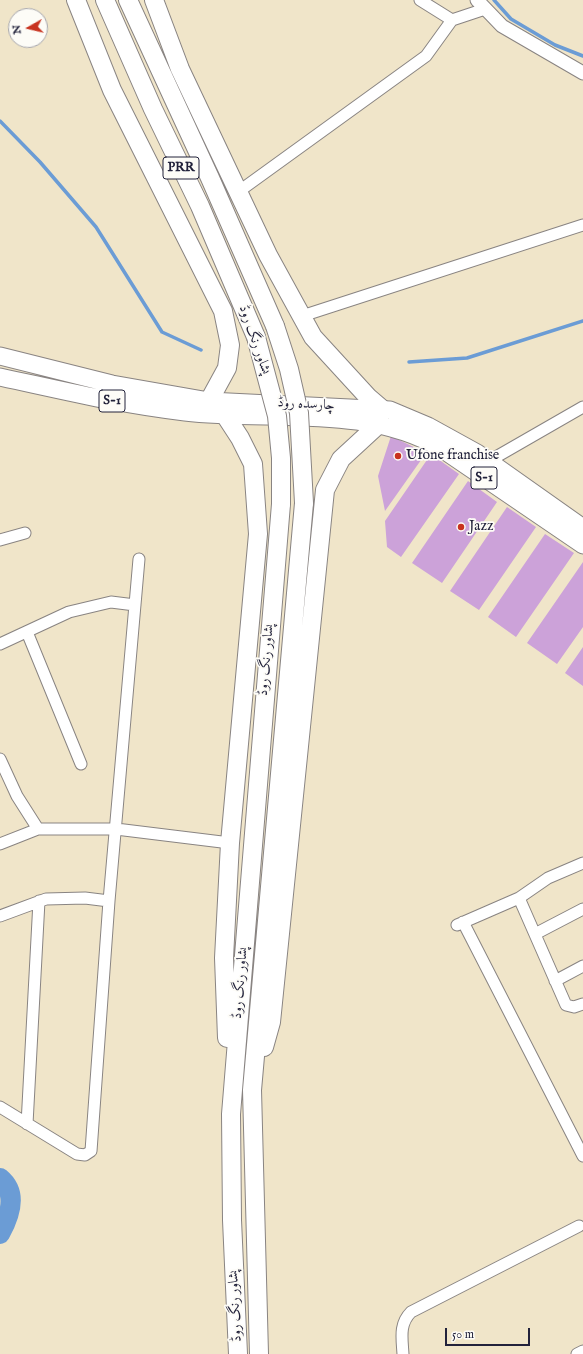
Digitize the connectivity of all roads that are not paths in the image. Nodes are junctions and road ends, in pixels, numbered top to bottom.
1 (76, 0) edge
2 (105, 0) edge
3 (128, 0) edge
4 (154, 0) edge
5 (420, 0) edge
6 (481, 5) edge
7 (452, 20) junction
8 (583, 73) edge
9 (238, 192) junction
10 (583, 225) edge
11 (302, 316) junction
12 (0, 356) edge
13 (0, 377) edge
14 (209, 401) junction
15 (583, 407) edge
16 (225, 415) junction
17 (381, 416) junction
18 (489, 461) junction
19 (583, 528) edge
20 (25, 533) dead end
21 (0, 540) edge
22 (583, 545) edge
23 (139, 559) dead end
24 (135, 605) junction
25 (26, 632) junction
26 (0, 644) edge
27 (0, 759) edge
28 (80, 764) dead end
29 (38, 829) junction
30 (116, 829) junction
31 (230, 843) junction
32 (0, 844) edge
33 (583, 863) edge
34 (518, 898) junction
35 (39, 901) junction
36 (109, 901) junction
37 (583, 909) edge
38 (0, 916) edge
39 (535, 934) junction
40 (583, 966) edge
41 (555, 981) junction
42 (583, 1004) edge
43 (252, 1090) junction
44 (0, 1107) edge
45 (231, 1114) junction
46 (27, 1124) junction
47 (583, 1156) edge
48 (579, 1226) dead end
49 (583, 1351) edge
50 (238, 1354) edge
51 (259, 1354) edge
52 (403, 1354) edge
53 (577, 1354) edge

1 - 14 highway
2 - 45 highway, پشاور رنگ روڈ / PRR, bridge
3 - 43 highway, پشاور رنگ روڈ / PRR, bridge
4 - 9 highway
5 - 7 street
6 - 7 street
6 - 8 street
7 - 9 street
9 - 11 highway
10 - 11 street
11 - 17 highway
12 - 14 main road, چارسدہ روڈ / S-1
13 - 16 main road, چارسدہ روڈ / S-1
14 - 17 main road, چارسدہ روڈ / S-1
15 - 18 street
16 - 17 main road, چارسدہ روڈ / S-1
16 - 31 highway
17 - 18 main road, چارسدہ روڈ / S-1
17 - 22 main road, چارسدہ روڈ / S-1
17 - 43 highway
18 - 19 main road, چارسدہ روڈ / S-1
20 - 21 street
23 - 24 street
24 - 25 street
24 - 30 street
25 - 26 street
25 - 28 street
27 - 29 street
29 - 30 street
29 - 32 street
30 - 31 street
30 - 36 street
31 - 45 highway
33 - 34 street
34 - 39 street
34 - 47 street
35 - 36 street
35 - 38 street
35 - 46 street
36 - 46 street
37 - 39 street
39 - 41 street
40 - 41 street
41 - 42 street
43 - 51 highway, پشاور رنگ روڈ
44 - 46 street
45 - 50 highway, پشاور رنگ روڈ
48 - 52 street
49 - 53 street

